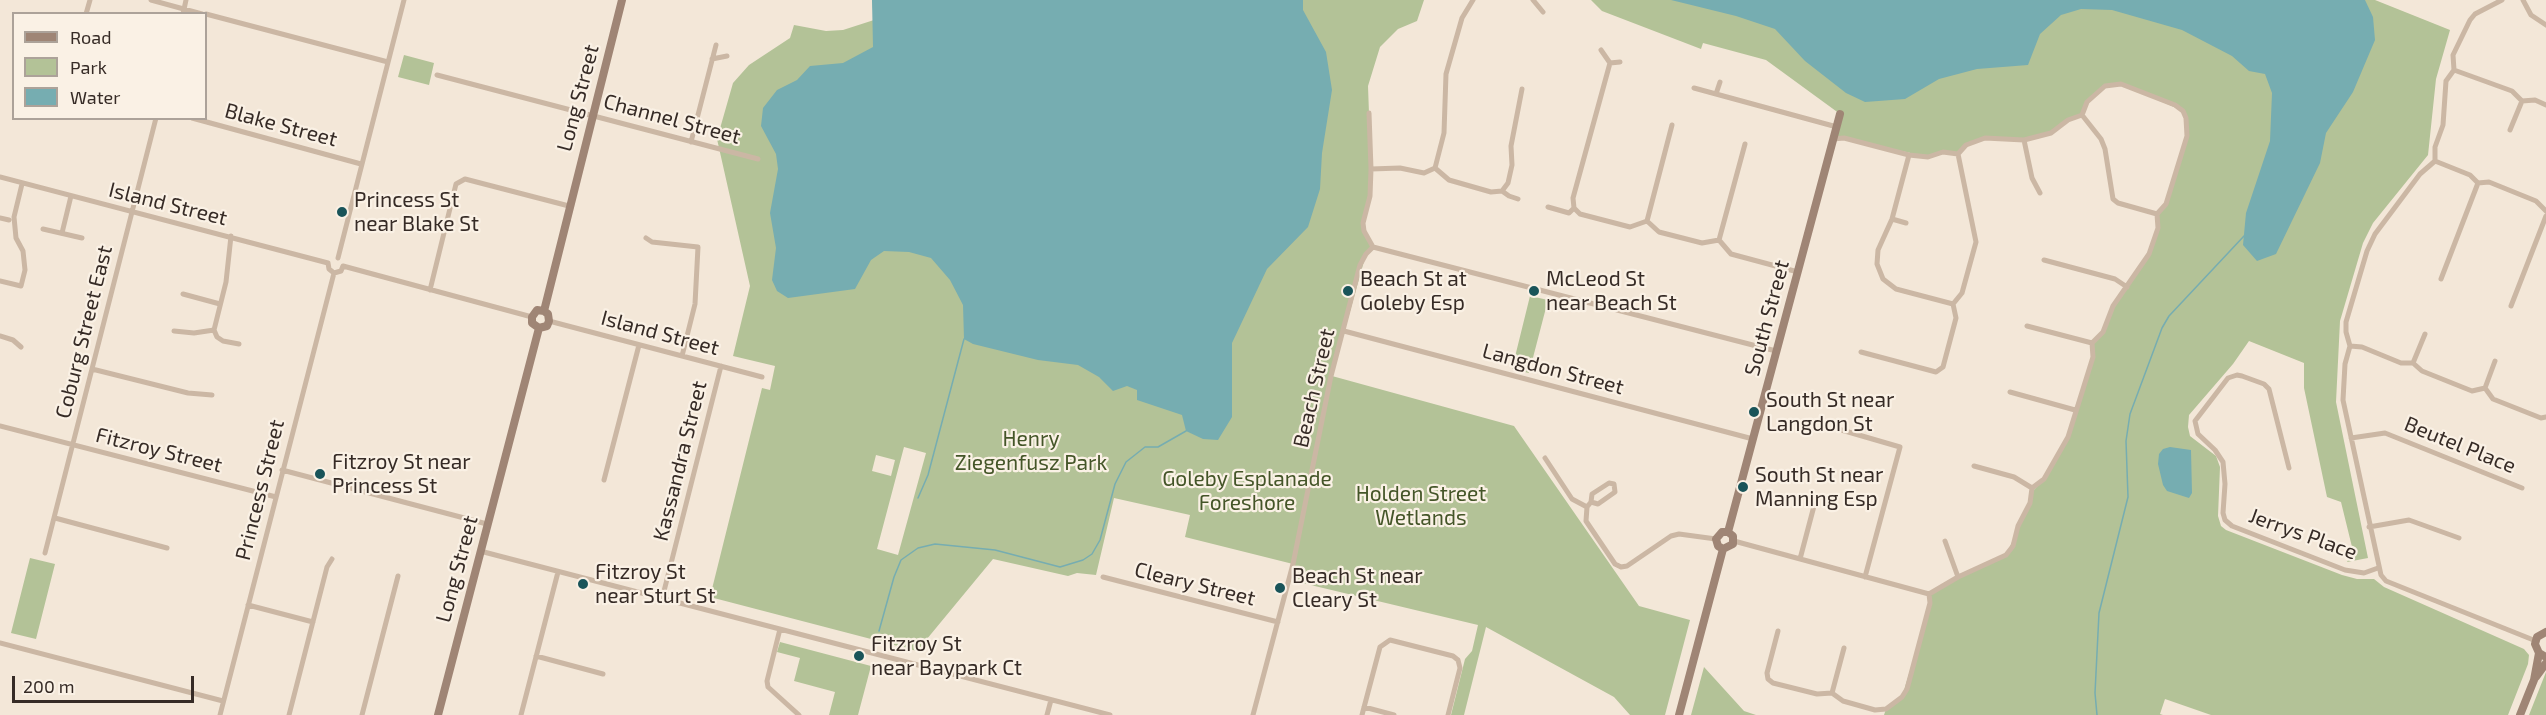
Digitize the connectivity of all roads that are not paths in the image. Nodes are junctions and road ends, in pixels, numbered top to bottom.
1 (151, 0) edge
2 (186, 0) edge
3 (404, 0) edge
4 (622, 0) edge
5 (1473, 0) edge
6 (1533, 0) edge
7 (2502, 0) edge
8 (2523, 0) edge
9 (183, 11) edge
10 (1543, 12) dead end
11 (207, 15) edge
12 (2546, 25) edge
13 (716, 45) dead end
14 (1601, 50) dead end
15 (727, 56) dead end
16 (712, 59) junction
17 (388, 62) junction
18 (1620, 62) dead end
19 (1610, 63) junction
20 (2454, 70) junction
21 (438, 75) dead end
22 (1720, 82) dead end
23 (1694, 88) dead end
24 (1521, 89) dead end
25 (1716, 94) junction
26 (2522, 101) junction
27 (2546, 105) edge
28 (1369, 113) dead end
29 (1840, 114) dead end
30 (2082, 115) junction
31 (592, 116) junction
32 (156, 120) edge
33 (199, 120) edge
34 (1672, 125) dead end
35 (1837, 127) junction
36 (2510, 130) dead end
37 (1833, 139) junction
38 (2024, 140) junction
39 (691, 142) junction
40 (1744, 144) dead end
41 (1958, 154) junction
42 (1909, 155) junction
43 (758, 159) dead end
44 (2435, 161) junction
45 (361, 164) junction
46 (1435, 168) junction
47 (1371, 169) junction
48 (0, 177) edge
49 (2478, 183) junction
50 (22, 184) junction
51 (1502, 190) junction
52 (2040, 193) dead end
53 (71, 196) junction
54 (1518, 199) dead end
55 (569, 206) junction
56 (1548, 207) dead end
57 (1574, 208) junction
58 (2546, 211) edge
59 (133, 212) junction
60 (2157, 214) junction
61 (2546, 216) edge
62 (0, 218) edge
63 (1892, 219) junction
64 (9, 220) dead end
65 (1647, 221) junction
66 (1906, 223) dead end
67 (43, 229) dead end
68 (62, 233) junction
69 (231, 236) junction
70 (82, 238) dead end
71 (646, 238) dead end
72 (1719, 240) junction
73 (1372, 246) junction
74 (338, 258) junction
75 (2044, 260) dead end
76 (328, 263) junction
77 (343, 267) junction
78 (1798, 272) junction
79 (334, 273) junction
80 (1883, 279) junction
81 (2441, 279) dead end
82 (0, 281) edge
83 (1877, 283) dead end
84 (2127, 286) junction
85 (430, 290) junction
86 (183, 294) dead end
87 (220, 304) junction
88 (1953, 304) junction
89 (2511, 306) dead end
90 (543, 311) junction
91 (532, 317) junction
92 (549, 321) junction
93 (2027, 326) dead end
94 (539, 328) junction
95 (214, 330) junction
96 (174, 331) dead end
97 (1344, 331) junction
98 (2425, 334) dead end
99 (0, 336) edge
100 (2092, 343) junction
101 (239, 344) dead end
102 (639, 345) junction
103 (2350, 346) junction
104 (21, 347) dead end
105 (1776, 351) junction
106 (1861, 352) dead end
107 (682, 356) junction
108 (2495, 361) dead end
109 (2413, 363) junction
110 (721, 366) junction
111 (92, 369) junction
112 (762, 377) dead end
113 (2485, 388) junction
114 (2010, 392) dead end
115 (212, 395) dead end
116 (2075, 410) junction
117 (2546, 417) edge
118 (0, 426) edge
119 (1838, 429) dead end
120 (2351, 438) junction
121 (1753, 439) junction
122 (72, 445) junction
123 (1545, 458) dead end
124 (1974, 466) dead end
125 (2289, 468) dead end
126 (282, 470) junction
127 (604, 480) dead end
128 (2032, 488) junction
129 (2522, 488) dead end
130 (276, 497) junction
131 (1589, 505) junction
132 (1814, 506) dead end
133 (55, 518) junction
134 (487, 524) junction
135 (2370, 528) junction
136 (1728, 532) junction
137 (2459, 538) dead end
138 (1716, 539) junction
139 (1946, 541) dead end
140 (1734, 542) junction
141 (167, 548) dead end
142 (1723, 549) junction
143 (480, 551) junction
144 (45, 553) dead end
145 (332, 559) dead end
146 (1800, 559) junction
147 (2378, 568) junction
148 (558, 572) junction
149 (398, 576) dead end
150 (1103, 577) dead end
151 (1865, 577) junction
152 (1958, 577) junction
153 (1929, 594) junction
154 (662, 599) junction
155 (248, 605) junction
156 (313, 622) junction
157 (1278, 622) junction
158 (780, 629) junction
159 (1778, 631) dead end
160 (2546, 632) edge
161 (2536, 640) junction
162 (0, 643) edge
163 (1844, 648) dead end
164 (2542, 655) edge
165 (536, 656) junction
166 (2546, 663) edge
167 (603, 674) dead end
168 (2534, 680) junction
169 (1832, 693) junction
170 (1051, 700) junction
171 (223, 701) junction
172 (1364, 707) junction
173 (220, 715) edge
174 (289, 715) edge
175 (362, 715) edge
176 (438, 715) edge
177 (521, 715) edge
178 (799, 715) edge
179 (1047, 715) edge
180 (1110, 715) edge
181 (1253, 715) edge
182 (1362, 715) edge
183 (1394, 715) edge
184 (1448, 715) edge
185 (1679, 715) edge
186 (2520, 715) edge

1 - 9 street
2 - 9 street
3 - 17 street
4 - 31 street, Long Street
5 - 46 street
6 - 10 street
7 - 20 street
8 - 12 street
11 - 17 street
13 - 16 street
14 - 19 street
15 - 16 street
16 - 39 street
17 - 45 street
18 - 19 street
19 - 57 street
20 - 26 street
20 - 44 street
21 - 31 street, Channel Street
22 - 25 street
23 - 25 street
24 - 51 street
25 - 35 street
26 - 27 street
26 - 36 street
28 - 47 street
29 - 35 street, South Street
30 - 38 street
30 - 60 street
30 - 60 street
31 - 39 street, Channel Street
31 - 55 street, Long Street
32 - 59 street, Coburg Street East
33 - 45 street, Blake Street
34 - 65 street
35 - 37 street, South Street
37 - 42 street
37 - 78 street, South Street
38 - 41 street
38 - 52 street
39 - 43 street, Channel Street
40 - 72 street
41 - 42 street
41 - 88 street
42 - 63 street
44 - 49 street
44 - 103 street
45 - 74 street
46 - 47 street
46 - 51 street
47 - 73 street
48 - 50 street, Island Street
49 - 58 street
49 - 81 street
50 - 53 street, Island Street
50 - 82 street
51 - 54 street
53 - 59 street, Island Street
53 - 68 street
55 - 85 street
55 - 90 street, Long Street
56 - 57 street
57 - 65 street
59 - 69 street, Island Street
59 - 111 street, Coburg Street East
60 - 84 street
61 - 89 street
62 - 64 street
63 - 66 street
63 - 80 street
65 - 72 street
67 - 68 street
68 - 70 street
69 - 76 street, Island Street
69 - 87 street
71 - 107 street
72 - 78 street
73 - 97 street, Beach Street
73 - 105 street
74 - 76 street
74 - 77 street
75 - 84 street
76 - 79 street
77 - 79 street
77 - 85 street
78 - 105 street, South Street
79 - 126 street, Princess Street
80 - 83 street
80 - 88 street
84 - 100 street
85 - 91 street
86 - 87 street
87 - 95 street
88 - 106 street
90 - 91 street
90 - 92 street
91 - 94 street
92 - 94 street
92 - 102 street, Island Street
93 - 100 street
94 - 134 street, Long Street
95 - 96 street
95 - 101 street
97 - 121 street, Langdon Street
97 - 157 street, Beach Street
98 - 109 street
99 - 104 street
100 - 116 street
102 - 107 street, Island Street
102 - 127 street
103 - 109 street
103 - 120 street
105 - 121 street, South Street
107 - 110 street, Island Street
108 - 113 street
109 - 113 street
110 - 112 street, Island Street
110 - 154 street, Kassandra Street
111 - 115 street
111 - 122 street, Coburg Street East
113 - 117 street
114 - 116 street
116 - 128 street
118 - 122 street, Fitzroy Street
119 - 151 street
120 - 129 street, Beutel Place
120 - 135 street
121 - 136 street, South Street
122 - 130 street, Fitzroy Street
122 - 133 street, Coburg Street East
123 - 131 street
124 - 128 street
125 - 147 street, Jerrys Place
126 - 130 street, Princess Street
126 - 134 street
128 - 152 street
130 - 155 street, Princess Street
131 - 131 street
131 - 138 street
132 - 146 street
133 - 141 street
133 - 144 street, Coburg Street East
134 - 143 street, Long Street
135 - 137 street
135 - 147 street
136 - 138 street
136 - 140 street
138 - 142 street
139 - 152 street
140 - 142 street
140 - 146 street
142 - 185 street
143 - 148 street
143 - 176 street, Long Street
145 - 156 street
146 - 151 street
147 - 161 street, Jerrys Place
148 - 154 street
148 - 165 street
149 - 175 street
150 - 157 street, Cleary Street
151 - 153 street
152 - 153 street
153 - 169 street
154 - 158 street
155 - 156 street
155 - 171 street, Princess Street
156 - 174 street
157 - 181 street, Beach Street
158 - 170 street
158 - 178 street
159 - 169 street
160 - 161 street
161 - 164 street
162 - 171 street
163 - 169 street
164 - 168 street
165 - 167 street
165 - 177 street
166 - 168 street
168 - 186 street
170 - 179 street
170 - 180 street
171 - 173 street, Princess Street
172 - 182 street
172 - 183 street
172 - 184 street

